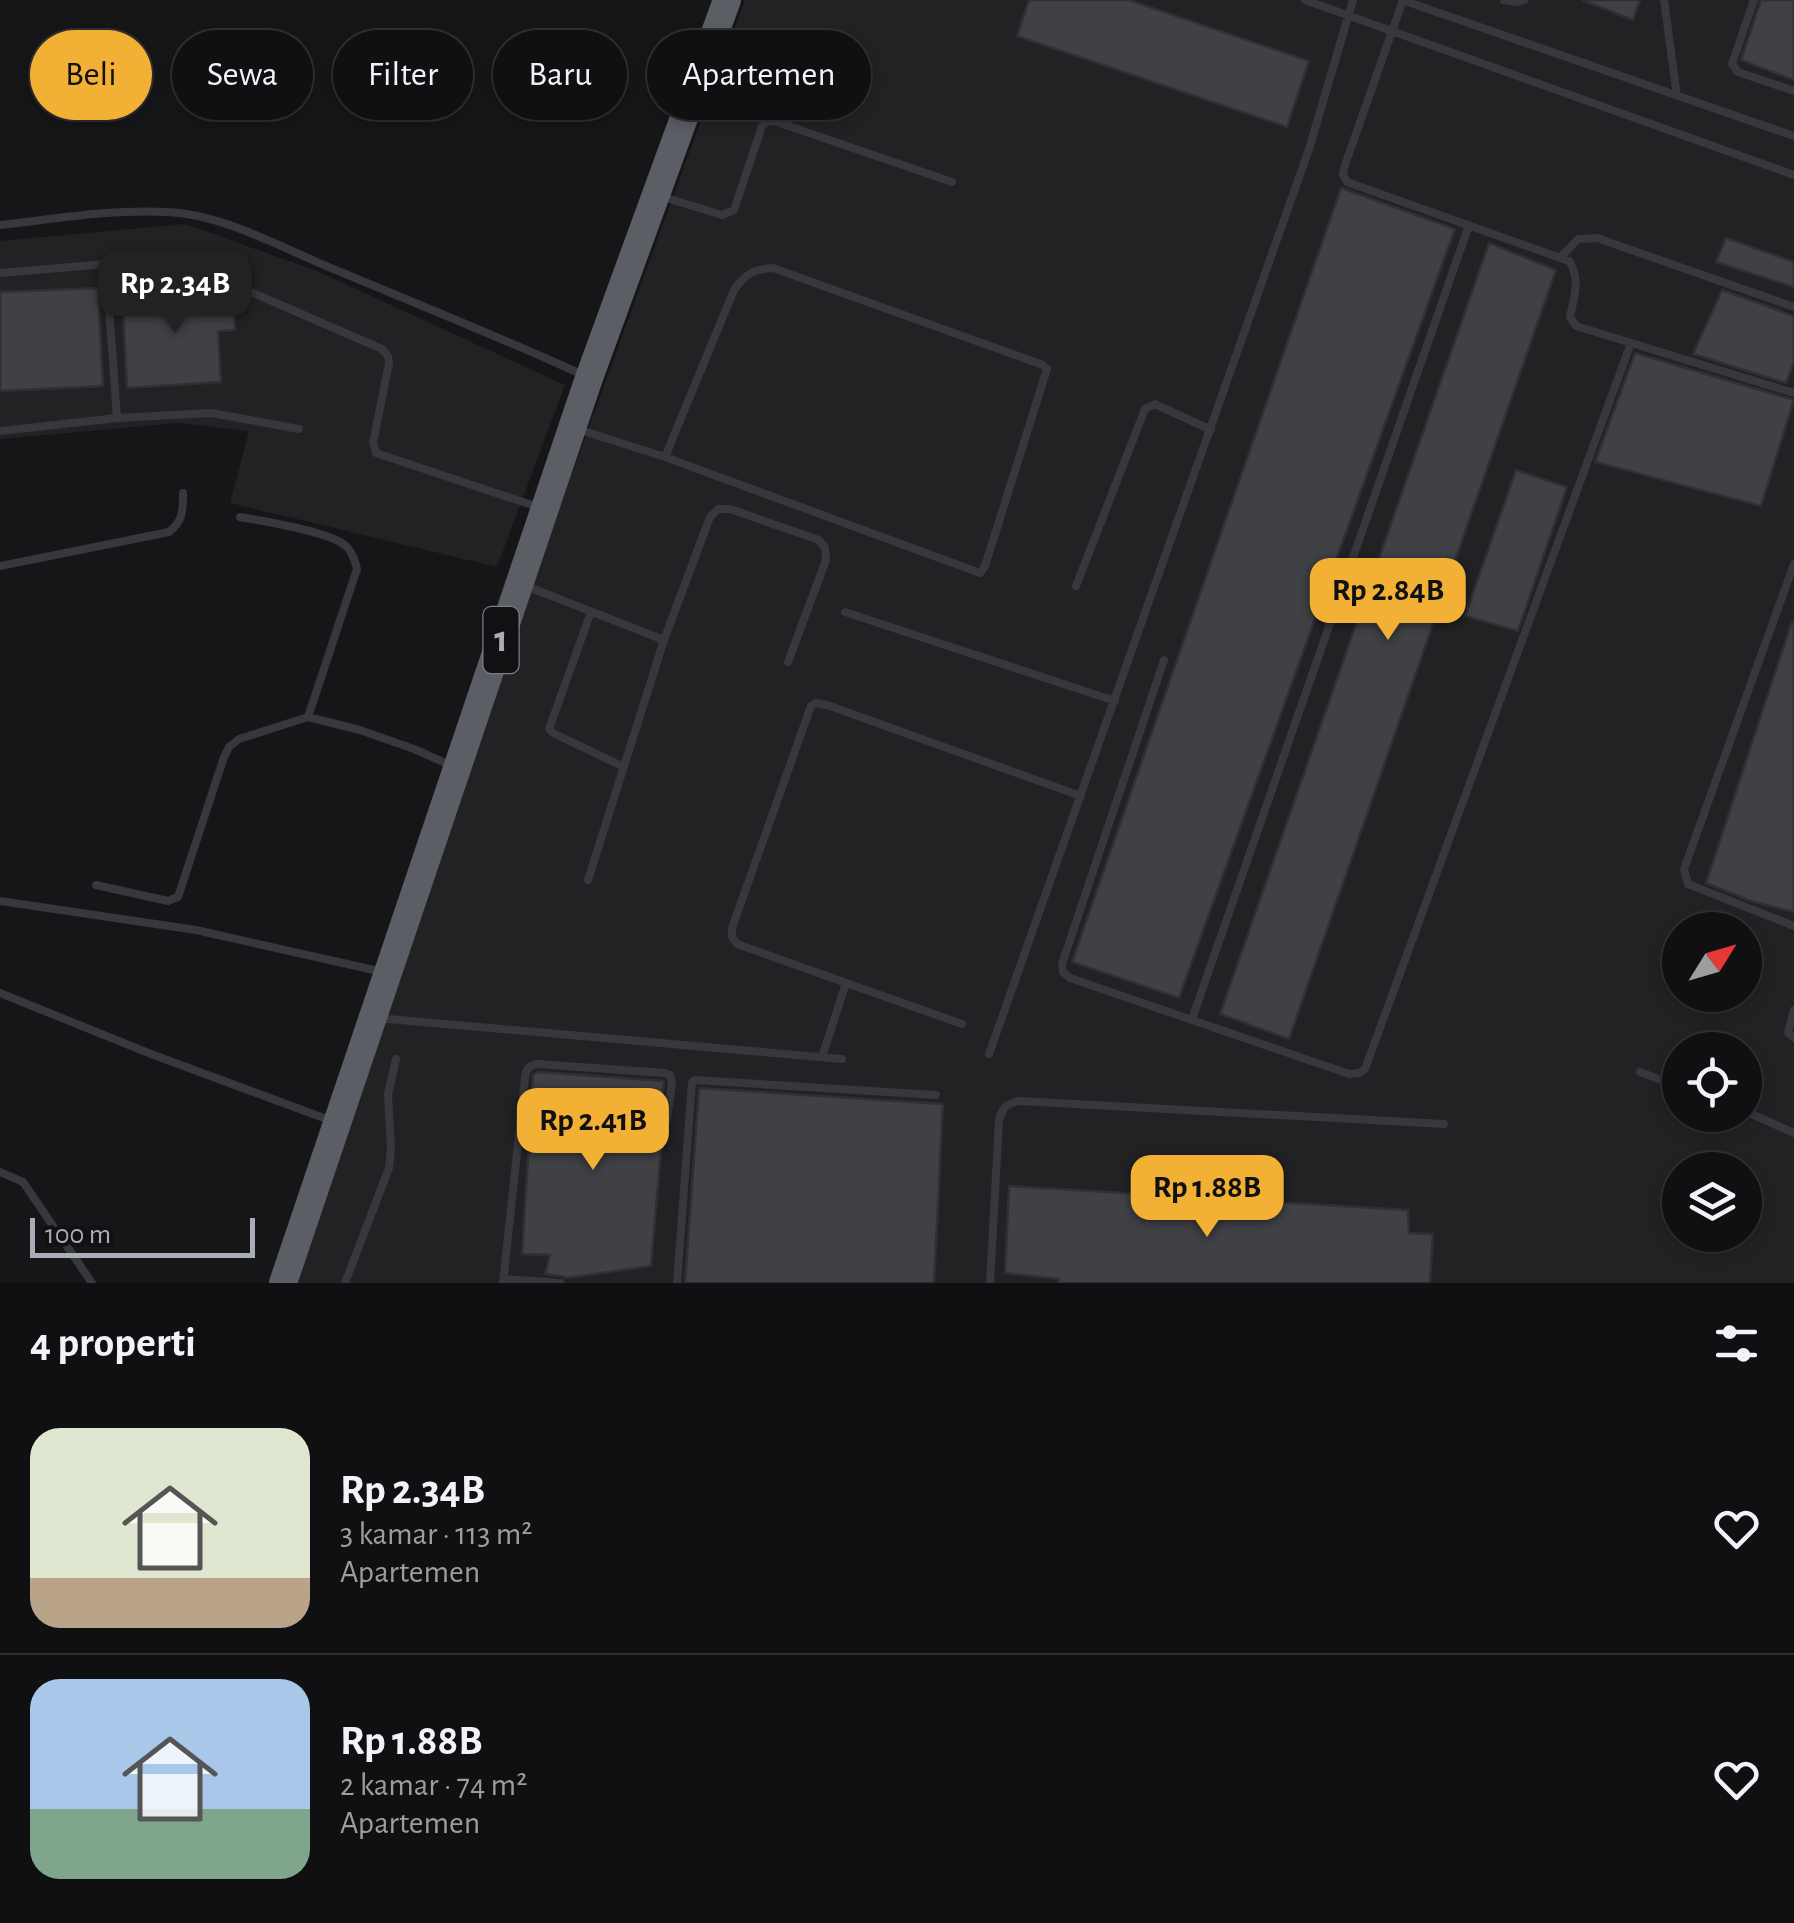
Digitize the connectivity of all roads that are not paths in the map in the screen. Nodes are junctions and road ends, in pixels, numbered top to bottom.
1 (726, 0) edge
2 (1305, 0) edge
3 (1354, 0) edge
4 (1403, 0) edge
5 (1504, 0) edge
6 (1524, 0) edge
7 (1664, 0) edge
8 (1754, 0) edge
9 (1349, 14) junction
10 (1394, 32) junction
11 (1794, 91) edge
12 (1677, 96) junction
13 (1794, 136) edge
14 (1794, 176) edge
15 (952, 182) dead end
16 (656, 194) junction
17 (0, 225) edge
18 (1470, 225) junction
19 (1562, 257) junction
20 (106, 264) junction
21 (0, 273) edge
22 (1794, 308) edge
23 (1631, 342) junction
24 (590, 378) junction
25 (1794, 393) edge
26 (117, 418) junction
27 (573, 427) junction
28 (299, 428) dead end
29 (1211, 430) junction
30 (0, 431) edge
31 (665, 457) junction
32 (184, 494) dead end
33 (545, 510) junction
34 (240, 517) dead end
35 (1794, 564) edge
36 (0, 566) edge
37 (520, 584) junction
38 (1076, 586) dead end
39 (591, 612) junction
40 (845, 612) dead end
41 (664, 640) junction
42 (1164, 660) dead end
43 (788, 662) dead end
44 (1115, 701) junction
45 (308, 718) junction
46 (440, 762) junction
47 (624, 767) junction
48 (1081, 796) junction
49 (588, 880) dead end
50 (96, 886) dead end
51 (0, 901) edge
52 (1794, 926) edge
53 (388, 973) junction
54 (846, 982) junction
55 (0, 993) edge
56 (1794, 1010) edge
57 (372, 1018) junction
58 (1192, 1020) junction
59 (962, 1024) dead end
60 (1794, 1038) edge
61 (989, 1054) dead end
62 (822, 1057) junction
63 (396, 1059) dead end
64 (842, 1059) dead end
65 (1640, 1072) dead end
66 (1662, 1080) edge
67 (936, 1095) dead end
68 (1762, 1119) edge
69 (667, 1120) dead end
70 (336, 1122) junction
71 (1444, 1124) dead end
72 (1794, 1133) edge
73 (0, 1172) edge
74 (504, 1281) edge
75 (92, 1283) edge
76 (283, 1283) edge
77 (345, 1283) edge
78 (560, 1283) edge
79 (677, 1283) edge
80 (990, 1283) edge

1 - 16 highway, 1
2 - 9 lane
3 - 9 lane
4 - 10 lane
4 - 12 lane
5 - 6 lane
7 - 12 lane
8 - 11 lane
9 - 10 lane
9 - 29 lane
10 - 14 lane
10 - 18 lane
12 - 13 lane
15 - 16 lane
16 - 24 highway, 1
17 - 24 lane
18 - 19 lane
18 - 58 lane
19 - 22 lane
19 - 23 lane
20 - 21 lane
20 - 26 lane
20 - 33 lane
23 - 25 lane
23 - 58 lane
24 - 27 highway, 1
26 - 28 lane
26 - 30 lane
27 - 31 lane
27 - 33 highway, 1
29 - 38 lane
29 - 44 lane
31 - 31 lane
32 - 36 lane
33 - 37 highway, 1
34 - 45 lane
35 - 52 lane
37 - 39 lane
37 - 46 highway, 1
39 - 41 lane
39 - 47 lane
40 - 44 lane
41 - 43 lane
41 - 47 lane
42 - 58 lane
44 - 48 lane
45 - 46 lane
45 - 50 lane
46 - 53 highway, 1
47 - 49 lane
48 - 54 lane
48 - 61 lane
51 - 53 lane
53 - 57 highway, 1
54 - 59 lane
54 - 62 lane
55 - 70 lane
56 - 60 lane
57 - 62 lane
57 - 70 highway, 1
62 - 64 lane
63 - 77 lane
65 - 66 lane
67 - 79 lane
68 - 72 lane
69 - 74 lane
70 - 76 highway, 1
71 - 80 lane
73 - 75 lane
74 - 78 lane

